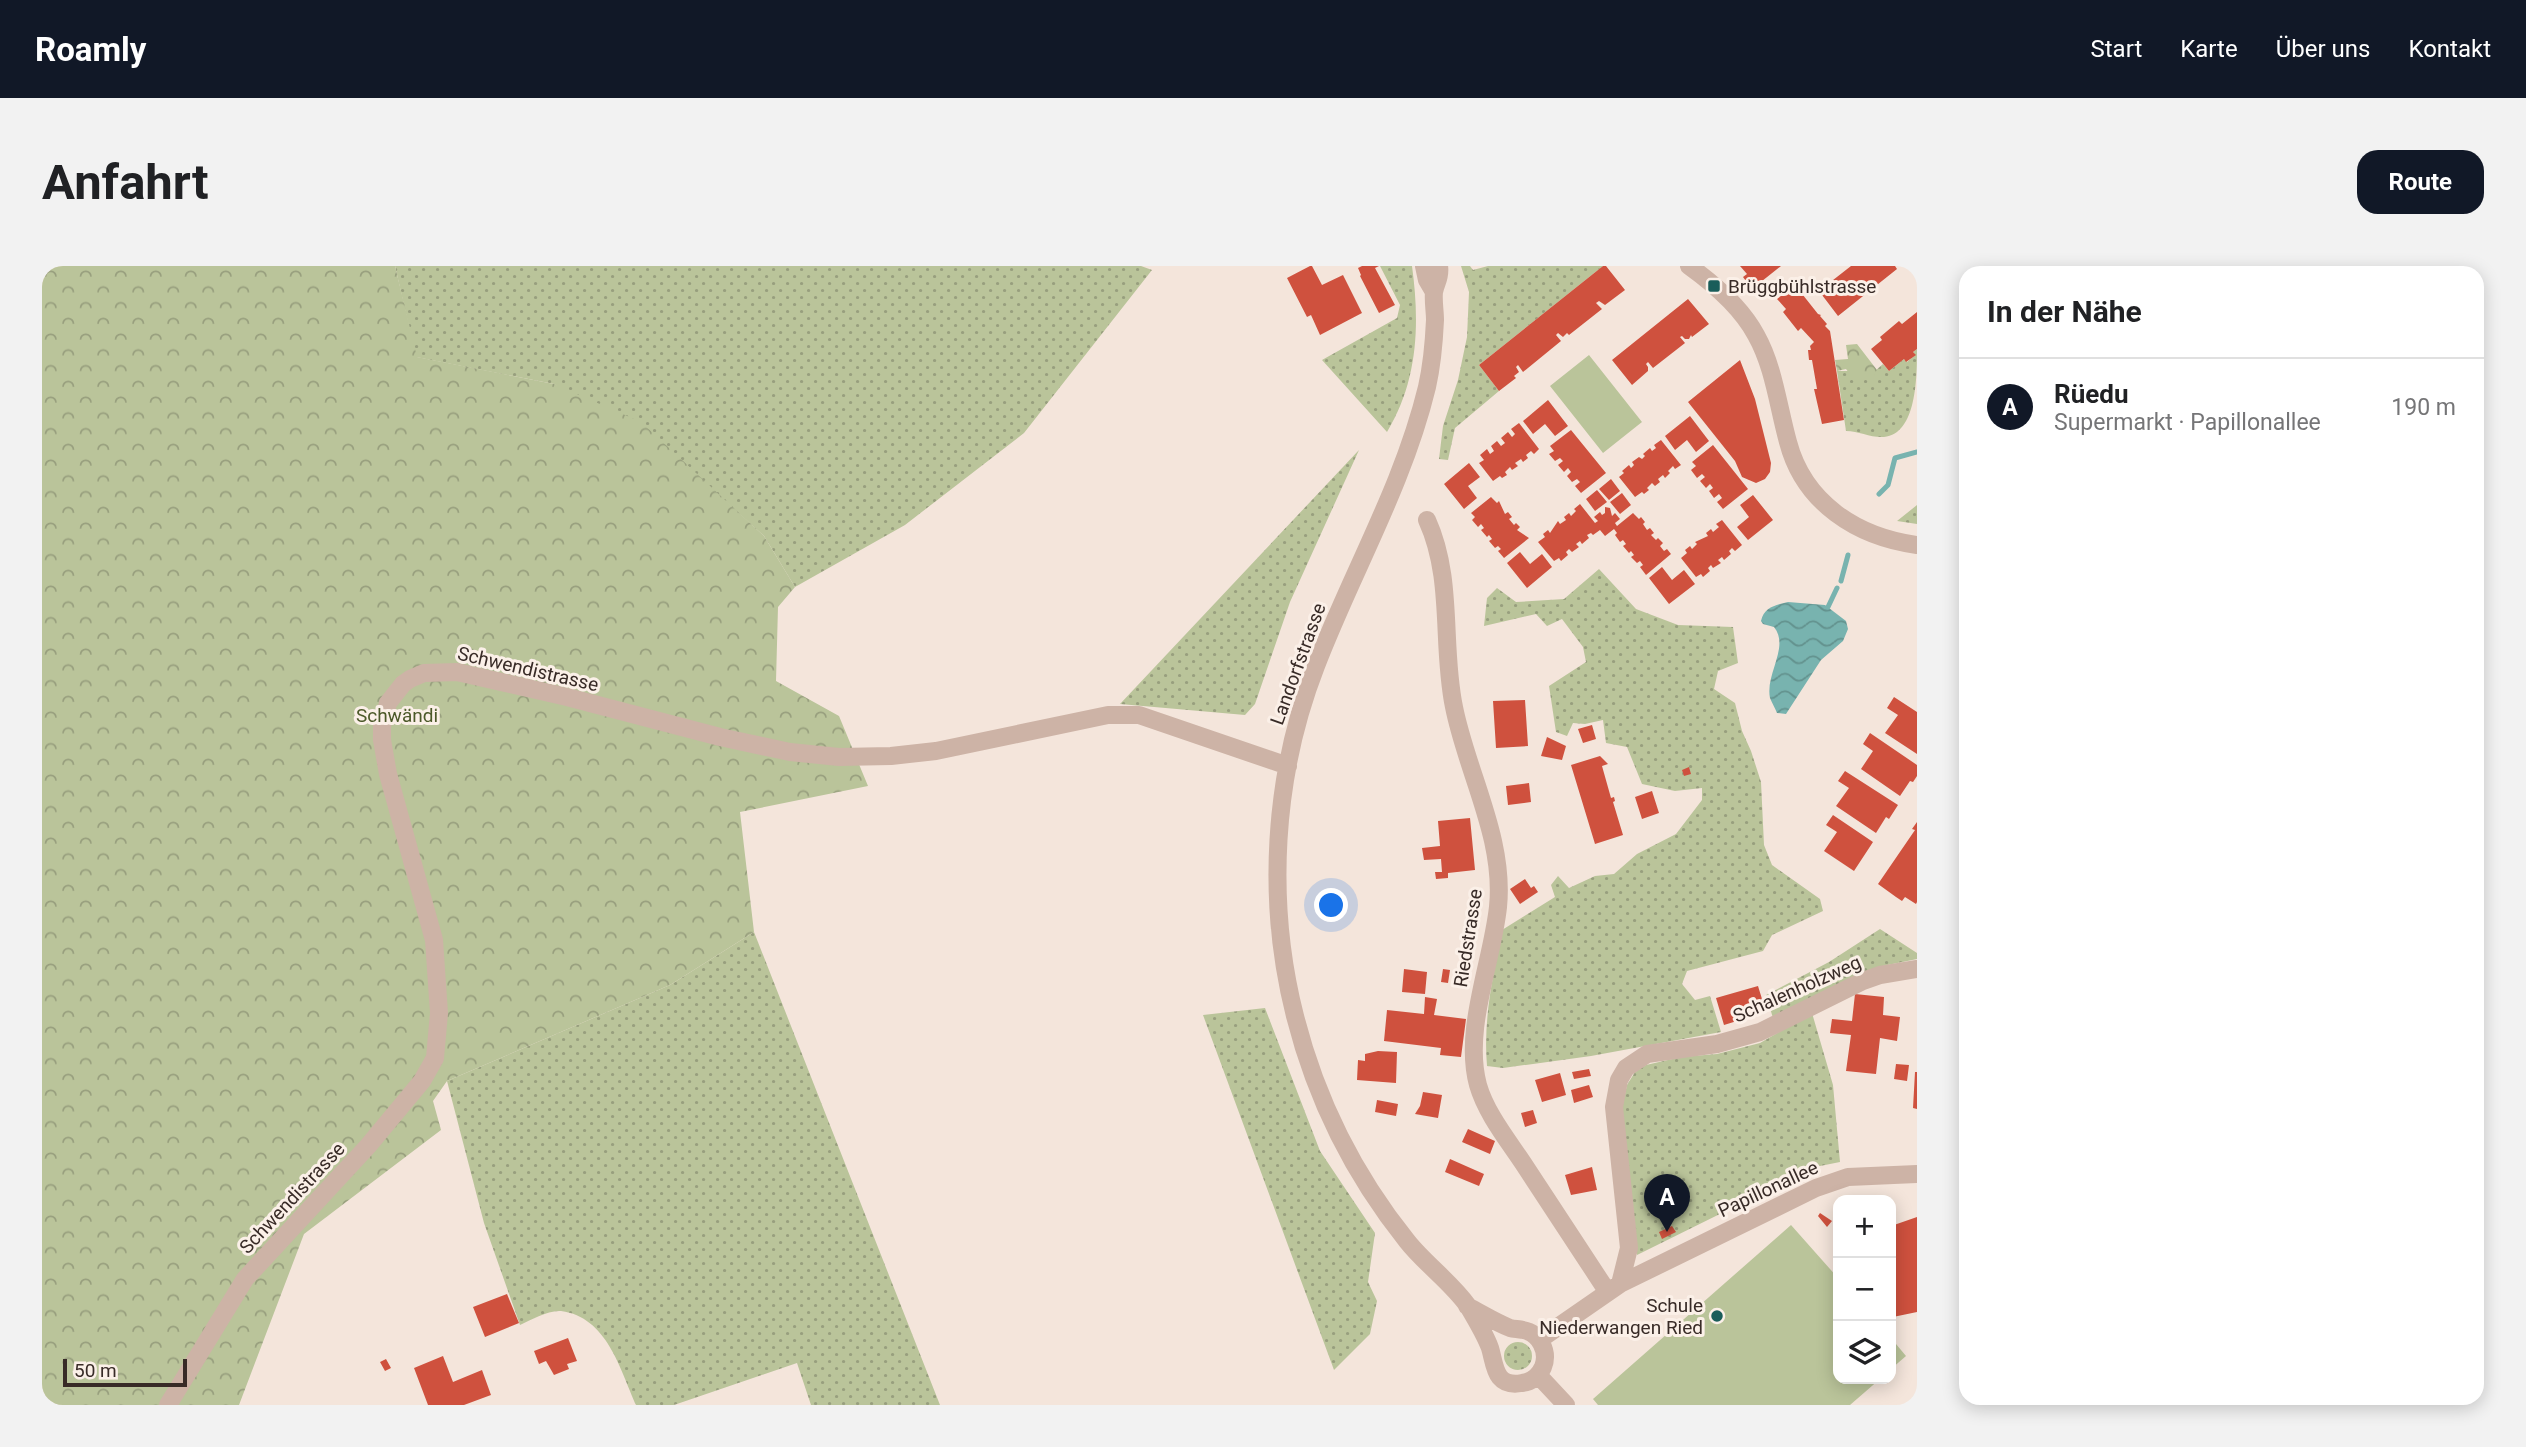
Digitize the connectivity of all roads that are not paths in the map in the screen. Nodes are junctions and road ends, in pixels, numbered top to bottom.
1 (1424, 266) edge
2 (1439, 266) edge
3 (1689, 266) edge
4 (1434, 292) junction
5 (1427, 520) dead end
6 (1917, 545) edge
7 (1288, 766) junction
8 (1917, 970) edge
9 (1917, 1174) edge
10 (1614, 1287) junction
11 (1467, 1306) junction
12 (1514, 1330) junction
13 (1539, 1340) junction
14 (1491, 1351) junction
15 (1538, 1375) junction
16 (168, 1405) edge
17 (1566, 1405) edge

1 - 4 street, Landorfstrasse
2 - 4 street, Landorfstrasse
3 - 6 street
4 - 7 street, Landorfstrasse
5 - 10 street, Riedstrasse
7 - 11 street, Landorfstrasse
7 - 16 street, Schwendistrasse
8 - 10 street, Schalenholzweg
9 - 10 street, Papillonallee
10 - 13 street, Papillonallee
11 - 12 street, Landorfstrasse
11 - 14 street, Landorfstrasse
12 - 13 street, Landorfstrasse
12 - 14 street
13 - 15 street
14 - 15 street, Landorfstrasse
15 - 17 street

